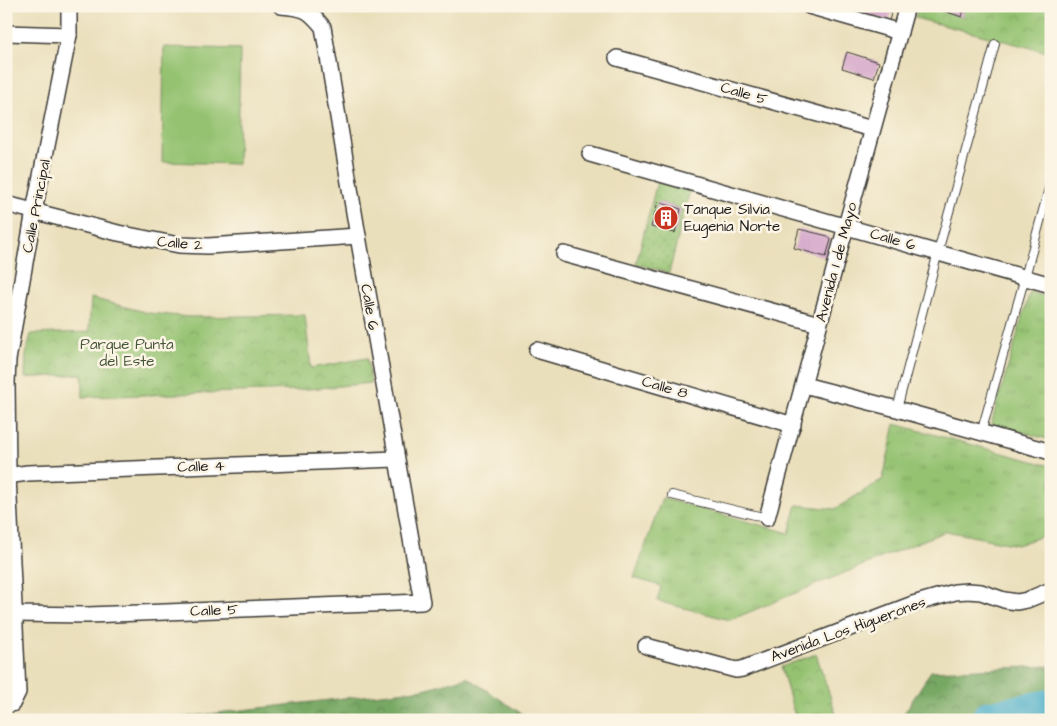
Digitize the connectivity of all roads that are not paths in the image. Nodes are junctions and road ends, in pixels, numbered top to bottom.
1 (69, 6) edge
2 (281, 6) edge
3 (809, 6) edge
4 (907, 6) edge
5 (900, 32) junction
6 (6, 33) edge
7 (69, 35) junction
8 (996, 44) dead end
9 (617, 58) dead end
10 (872, 129) junction
11 (590, 154) dead end
12 (1051, 180) edge
13 (6, 204) edge
14 (34, 211) junction
15 (846, 226) junction
16 (358, 236) junction
17 (938, 252) junction
18 (564, 254) dead end
19 (1025, 277) junction
20 (1051, 284) edge
21 (819, 324) junction
22 (8, 342) edge
23 (537, 350) dead end
24 (804, 385) junction
25 (897, 409) junction
26 (793, 425) junction
27 (981, 433) junction
28 (1051, 452) edge
29 (396, 458) junction
30 (7, 476) edge
31 (672, 495) dead end
32 (767, 518) joint
33 (1051, 590) edge
34 (422, 602) joint
35 (10, 613) edge
36 (646, 646) dead end
37 (9, 706) edge

1 - 7 street, Calle Principal
2 - 16 street, Calle 6
3 - 5 street
4 - 5 street, Avenida 1 de Mayo
5 - 10 street, Avenida 1 de Mayo
6 - 7 street
7 - 14 street, Calle Principal
8 - 17 lane
9 - 10 street, Calle 5
10 - 15 street, Avenida 1 de Mayo
11 - 15 street, Calle 6
12 - 19 lane
13 - 14 street, Calle 2
14 - 16 street, Calle 2
14 - 22 street, Calle Principal
15 - 17 street, Calle 6
15 - 21 street, Avenida 1 de Mayo
16 - 29 street, Calle 6
17 - 19 street, Calle 6
17 - 25 lane
18 - 21 street
19 - 20 street, Calle 6
19 - 27 lane
21 - 24 street, Avenida 1 de Mayo
22 - 30 street, Calle Principal
23 - 26 street, Calle 8
24 - 25 street
24 - 26 street, Avenida 1 de Mayo
25 - 27 street
26 - 32 street, Avenida 1 de Mayo
27 - 28 street
29 - 30 street, Calle 4
29 - 34 street, Calle 6
30 - 35 street, Calle Principal
31 - 32 lane
33 - 36 street, Avenida Los Higuerones
34 - 35 street, Calle 5
35 - 37 street, Calle Principal

